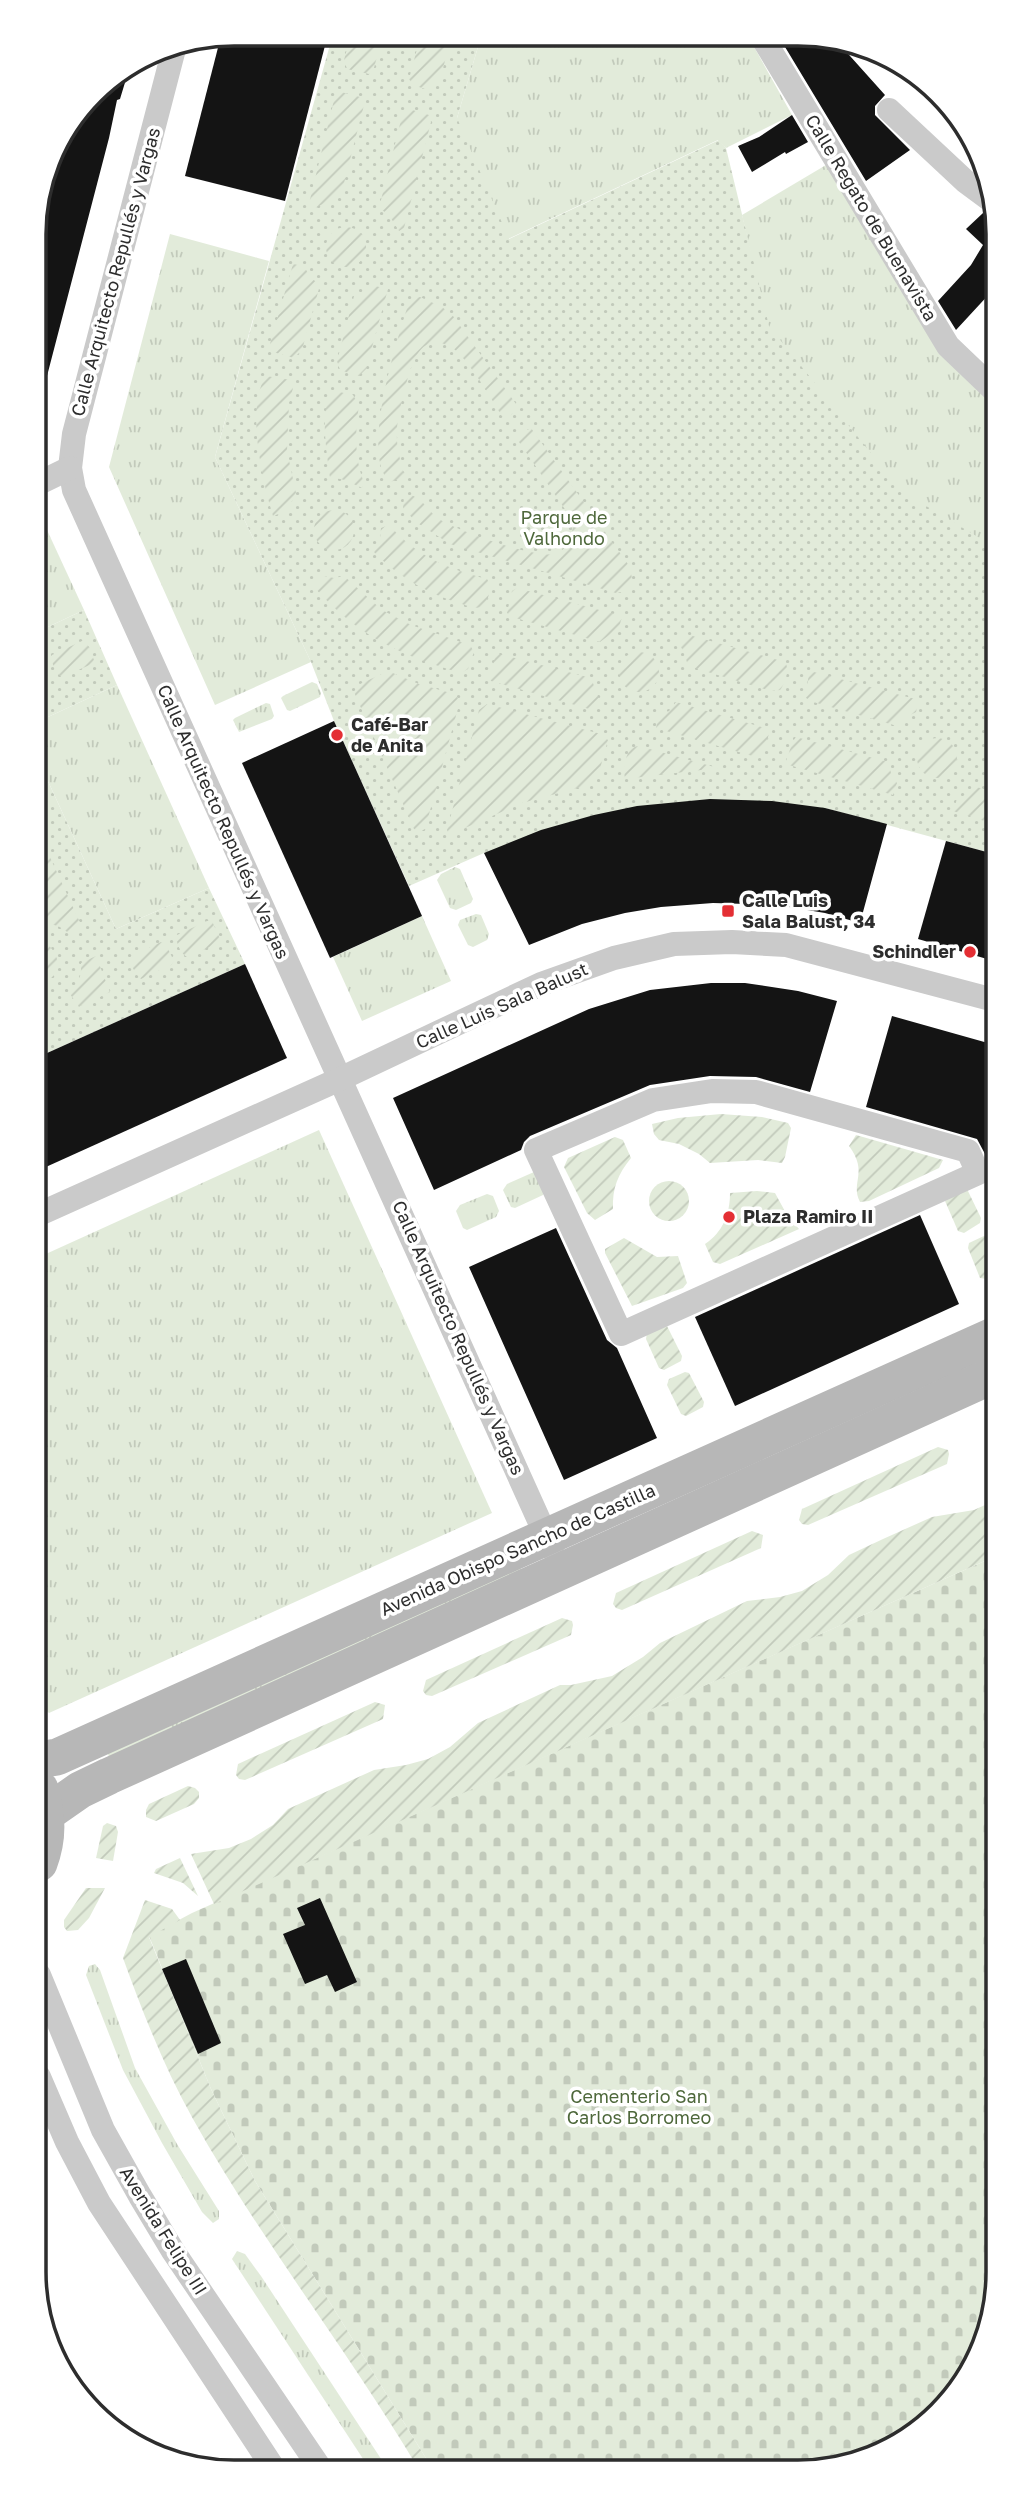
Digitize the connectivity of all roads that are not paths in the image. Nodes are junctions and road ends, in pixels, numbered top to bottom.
1 (766, 46) edge
2 (172, 55) edge
3 (889, 110) dead end
4 (982, 193) edge
5 (986, 382) edge
6 (71, 468) junction
7 (46, 479) edge
8 (986, 998) edge
9 (340, 1079) junction
10 (539, 1157) joint
11 (46, 1211) edge
12 (986, 1339) edge
13 (986, 1379) edge
14 (547, 1537) junction
15 (563, 1572) junction
16 (46, 1759) edge
17 (46, 1798) edge
18 (46, 1992) edge
19 (46, 2093) edge
20 (268, 2460) edge
21 (315, 2460) edge

1 - 5 street, Calle Regato de Buenavista
2 - 6 street, Calle Arquitecto Repullés y Vargas
3 - 4 street
6 - 7 street
6 - 9 street, Calle Arquitecto Repullés y Vargas
8 - 9 street, Calle Luis Sala Balust
9 - 11 street, Calle Luis Sala Balust
9 - 14 street, Calle Arquitecto Repullés y Vargas
10 - 10 street
12 - 14 main road, Avenida Obispo Sancho de Castilla
13 - 15 main road
14 - 15 street, Calle Arquitecto Repullés y Vargas
14 - 16 main road, Avenida Obispo Sancho de Castilla
15 - 17 main road
18 - 21 street, Avenida Felipe III
19 - 20 street, Avenida Felipe III

